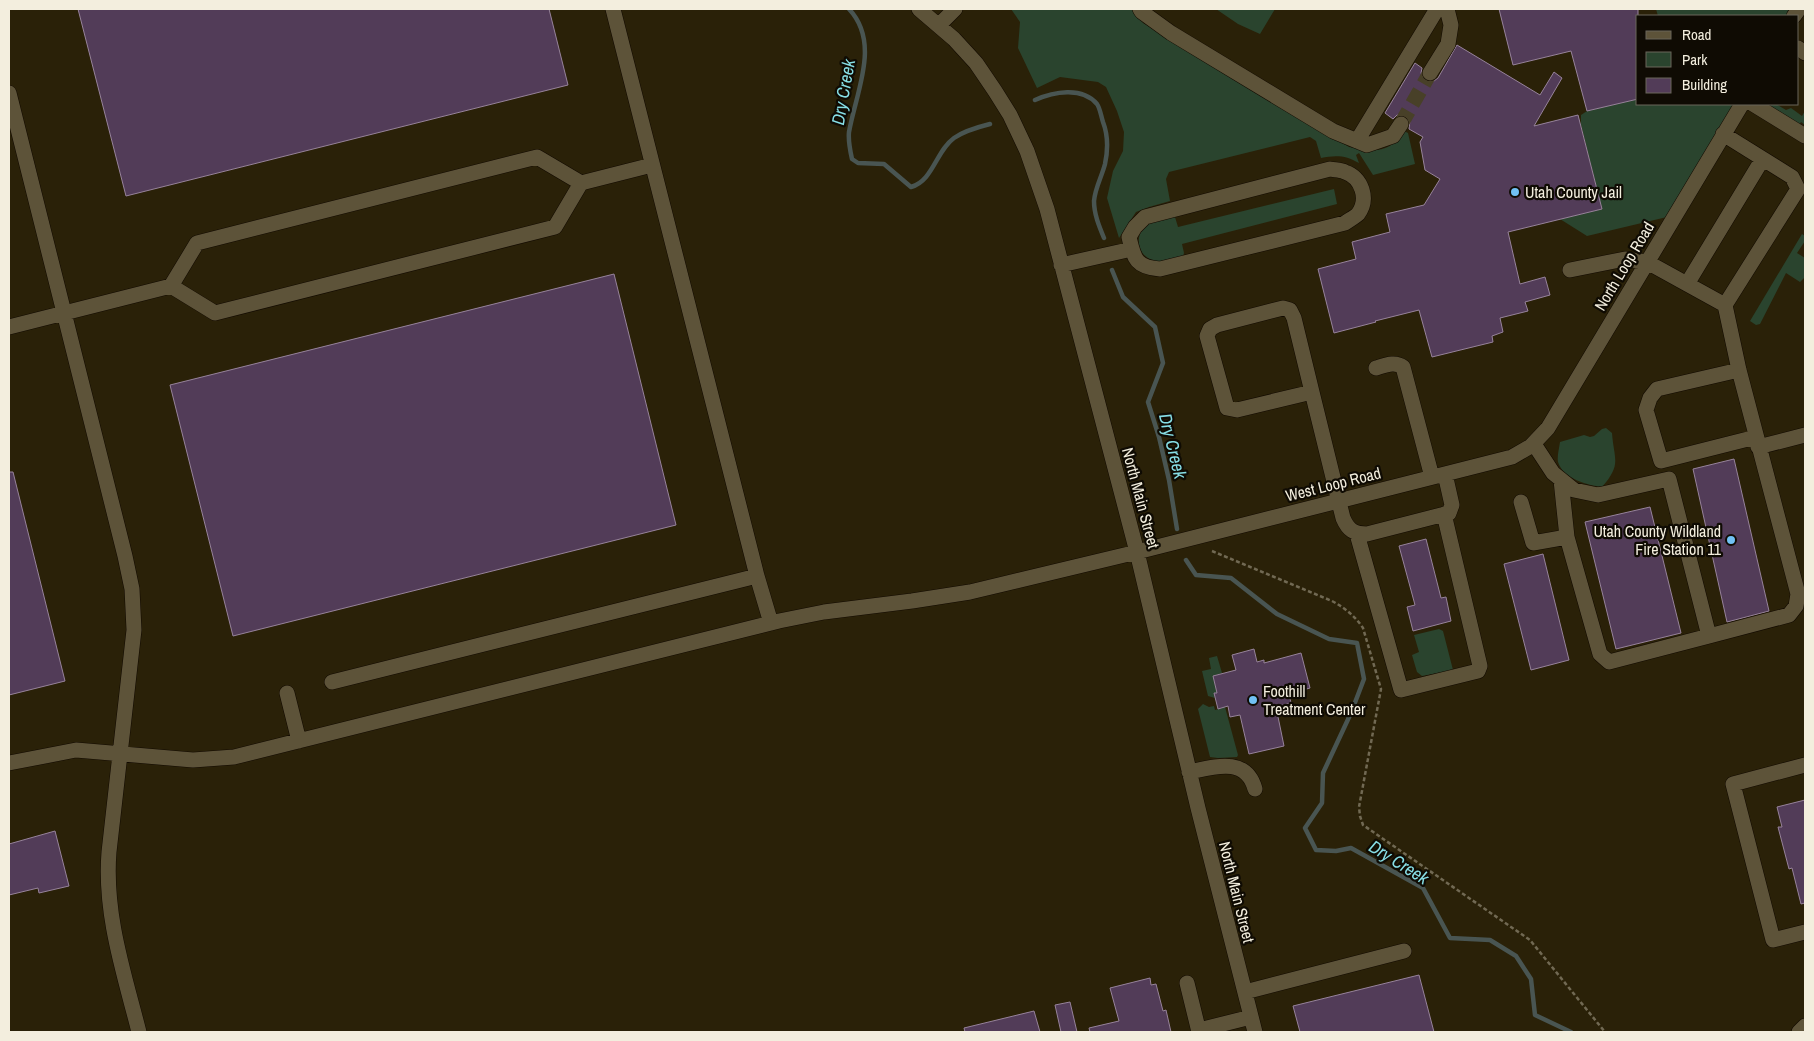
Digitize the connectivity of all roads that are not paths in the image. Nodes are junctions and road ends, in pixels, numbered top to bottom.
1 (613, 9) edge
2 (919, 9) edge
3 (955, 9) edge
4 (1140, 9) edge
5 (1437, 9) edge
6 (1447, 9) edge
7 (939, 25) junction
8 (1430, 73) tunnel mouth
9 (9, 94) edge
10 (1741, 105) edge
11 (1755, 105) edge
12 (11, 114) edge
13 (1401, 124) tunnel mouth
14 (1723, 134) junction
15 (1805, 136) edge
16 (1356, 141) junction
17 (1762, 160) junction
18 (652, 165) junction
19 (1799, 181) edge
20 (581, 183) junction
21 (1132, 249) junction
22 (1646, 262) junction
23 (1061, 265) junction
24 (1570, 270) dead end
25 (1687, 284) junction
26 (171, 286) junction
27 (1725, 305) junction
28 (64, 313) junction
29 (9, 327) edge
30 (1376, 368) dead end
31 (1739, 370) junction
32 (1312, 392) junction
33 (1805, 435) edge
34 (1757, 442) junction
35 (1534, 444) junction
36 (1661, 461) junction
37 (1438, 476) junction
38 (1669, 479) junction
39 (1561, 480) junction
40 (1338, 501) junction
41 (1521, 502) dead end
42 (1444, 514) junction
43 (1357, 534) junction
44 (1567, 537) junction
45 (1137, 552) junction
46 (757, 576) junction
47 (771, 623) junction
48 (1709, 636) junction
49 (332, 682) dead end
50 (287, 693) dead end
51 (299, 741) junction
52 (120, 754) junction
53 (9, 763) edge
54 (1805, 765) edge
55 (1189, 772) junction
56 (1255, 789) dead end
57 (1805, 932) edge
58 (1404, 952) dead end
59 (1187, 983) dead end
60 (1244, 992) junction
61 (1251, 1017) junction
62 (1805, 1026) edge
63 (1199, 1031) edge
64 (140, 1032) edge
65 (1255, 1032) edge
66 (1799, 1032) edge

1 - 18 street
2 - 7 street, North Main Street
3 - 7 street
4 - 16 street
5 - 16 street
6 - 8 street
7 - 23 street, North Main Street
9 - 12 street
10 - 14 street, North Loop Road
11 - 15 street
12 - 28 street
13 - 16 street
14 - 17 street
14 - 22 street, North Loop Road
17 - 19 street
17 - 25 street
18 - 20 street
18 - 46 street
19 - 27 street
20 - 26 street
20 - 26 street
21 - 21 street
21 - 23 street
22 - 24 street
22 - 25 street
22 - 35 street, North Loop Road
23 - 45 street, North Main Street
25 - 27 street
26 - 28 street
27 - 31 street
28 - 29 street
28 - 52 street
30 - 37 street
31 - 34 street
31 - 36 street
32 - 32 street
32 - 40 street
33 - 34 street
34 - 36 street
34 - 48 street
35 - 37 street, West Loop Road
35 - 39 street
36 - 38 street
37 - 40 street, West Loop Road
37 - 42 street
38 - 39 street
38 - 48 street
39 - 44 street
40 - 43 street
40 - 45 street, West Loop Road
41 - 44 street
42 - 43 street
42 - 43 street
44 - 48 street
45 - 47 street, West Loop Road
45 - 55 street, North Main Street
46 - 47 street
46 - 49 street
47 - 51 street, West Loop Road
50 - 51 street
51 - 52 street, West Loop Road
52 - 53 street, West Loop Road
52 - 64 street
54 - 57 street
55 - 56 street
55 - 60 street, North Main Street
58 - 60 street
59 - 63 street
60 - 61 street, North Main Street
61 - 63 street
61 - 65 street, North Main Street
62 - 66 street

